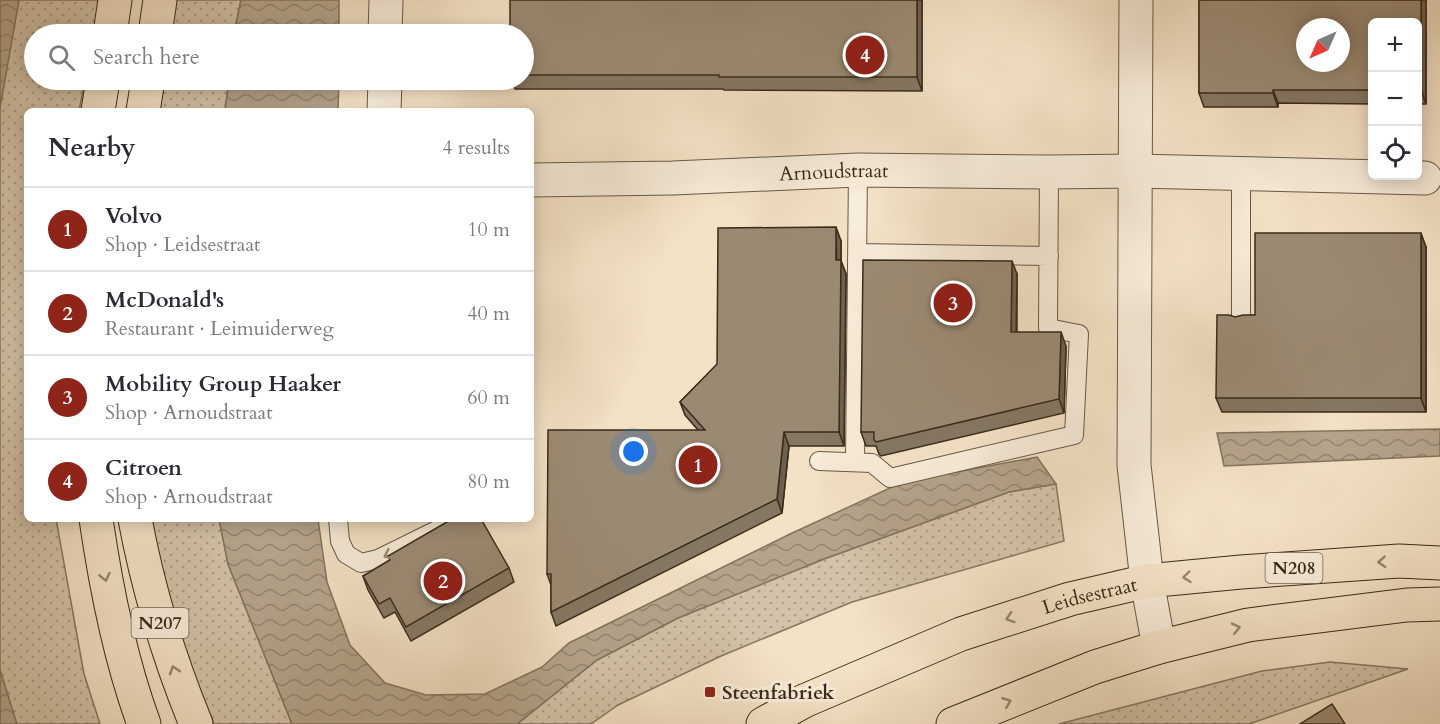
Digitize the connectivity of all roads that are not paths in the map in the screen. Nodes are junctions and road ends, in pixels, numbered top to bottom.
1 (115, 0) edge
2 (160, 0) edge
3 (386, 0) edge
4 (1136, 0) edge
5 (111, 24) edge
6 (156, 24) edge
7 (385, 24) edge
8 (101, 90) edge
9 (146, 90) edge
10 (385, 90) edge
11 (98, 108) edge
12 (143, 108) edge
13 (384, 108) edge
14 (858, 170) junction
15 (1136, 171) junction
16 (1050, 172) junction
17 (1241, 173) junction
18 (1425, 178) dead end
19 (534, 180) edge
20 (858, 253) junction
21 (1049, 255) junction
22 (1241, 320) edge
23 (819, 461) dead end
24 (855, 462) junction
25 (96, 522) edge
26 (136, 522) edge
27 (338, 522) edge
28 (453, 522) edge
29 (1440, 563) edge
30 (1147, 581) junction
31 (1440, 604) edge
32 (1159, 646) junction
33 (144, 724) edge
34 (196, 724) edge
35 (763, 724) edge
36 (953, 724) edge

1 - 5 main road
2 - 6 main road
3 - 7 street
4 - 15 street
8 - 11 main road
9 - 12 main road
10 - 13 street
14 - 16 street, Arnoudstraat
14 - 19 street, Arnoudstraat
14 - 20 lane
15 - 16 street, Arnoudstraat
15 - 17 street, Arnoudstraat
15 - 30 street
16 - 21 lane
17 - 18 street, Arnoudstraat
17 - 22 lane
20 - 21 lane
20 - 24 lane
21 - 24 lane
23 - 24 lane
25 -> 33 main road, N207
34 -> 26 main road, N207
28 -> 27 lane
29 -> 30 main road, Leidsestraat / N208
30 - 32 street
30 -> 35 main road, Leidsestraat / N208
32 -> 31 main road
36 -> 32 main road

